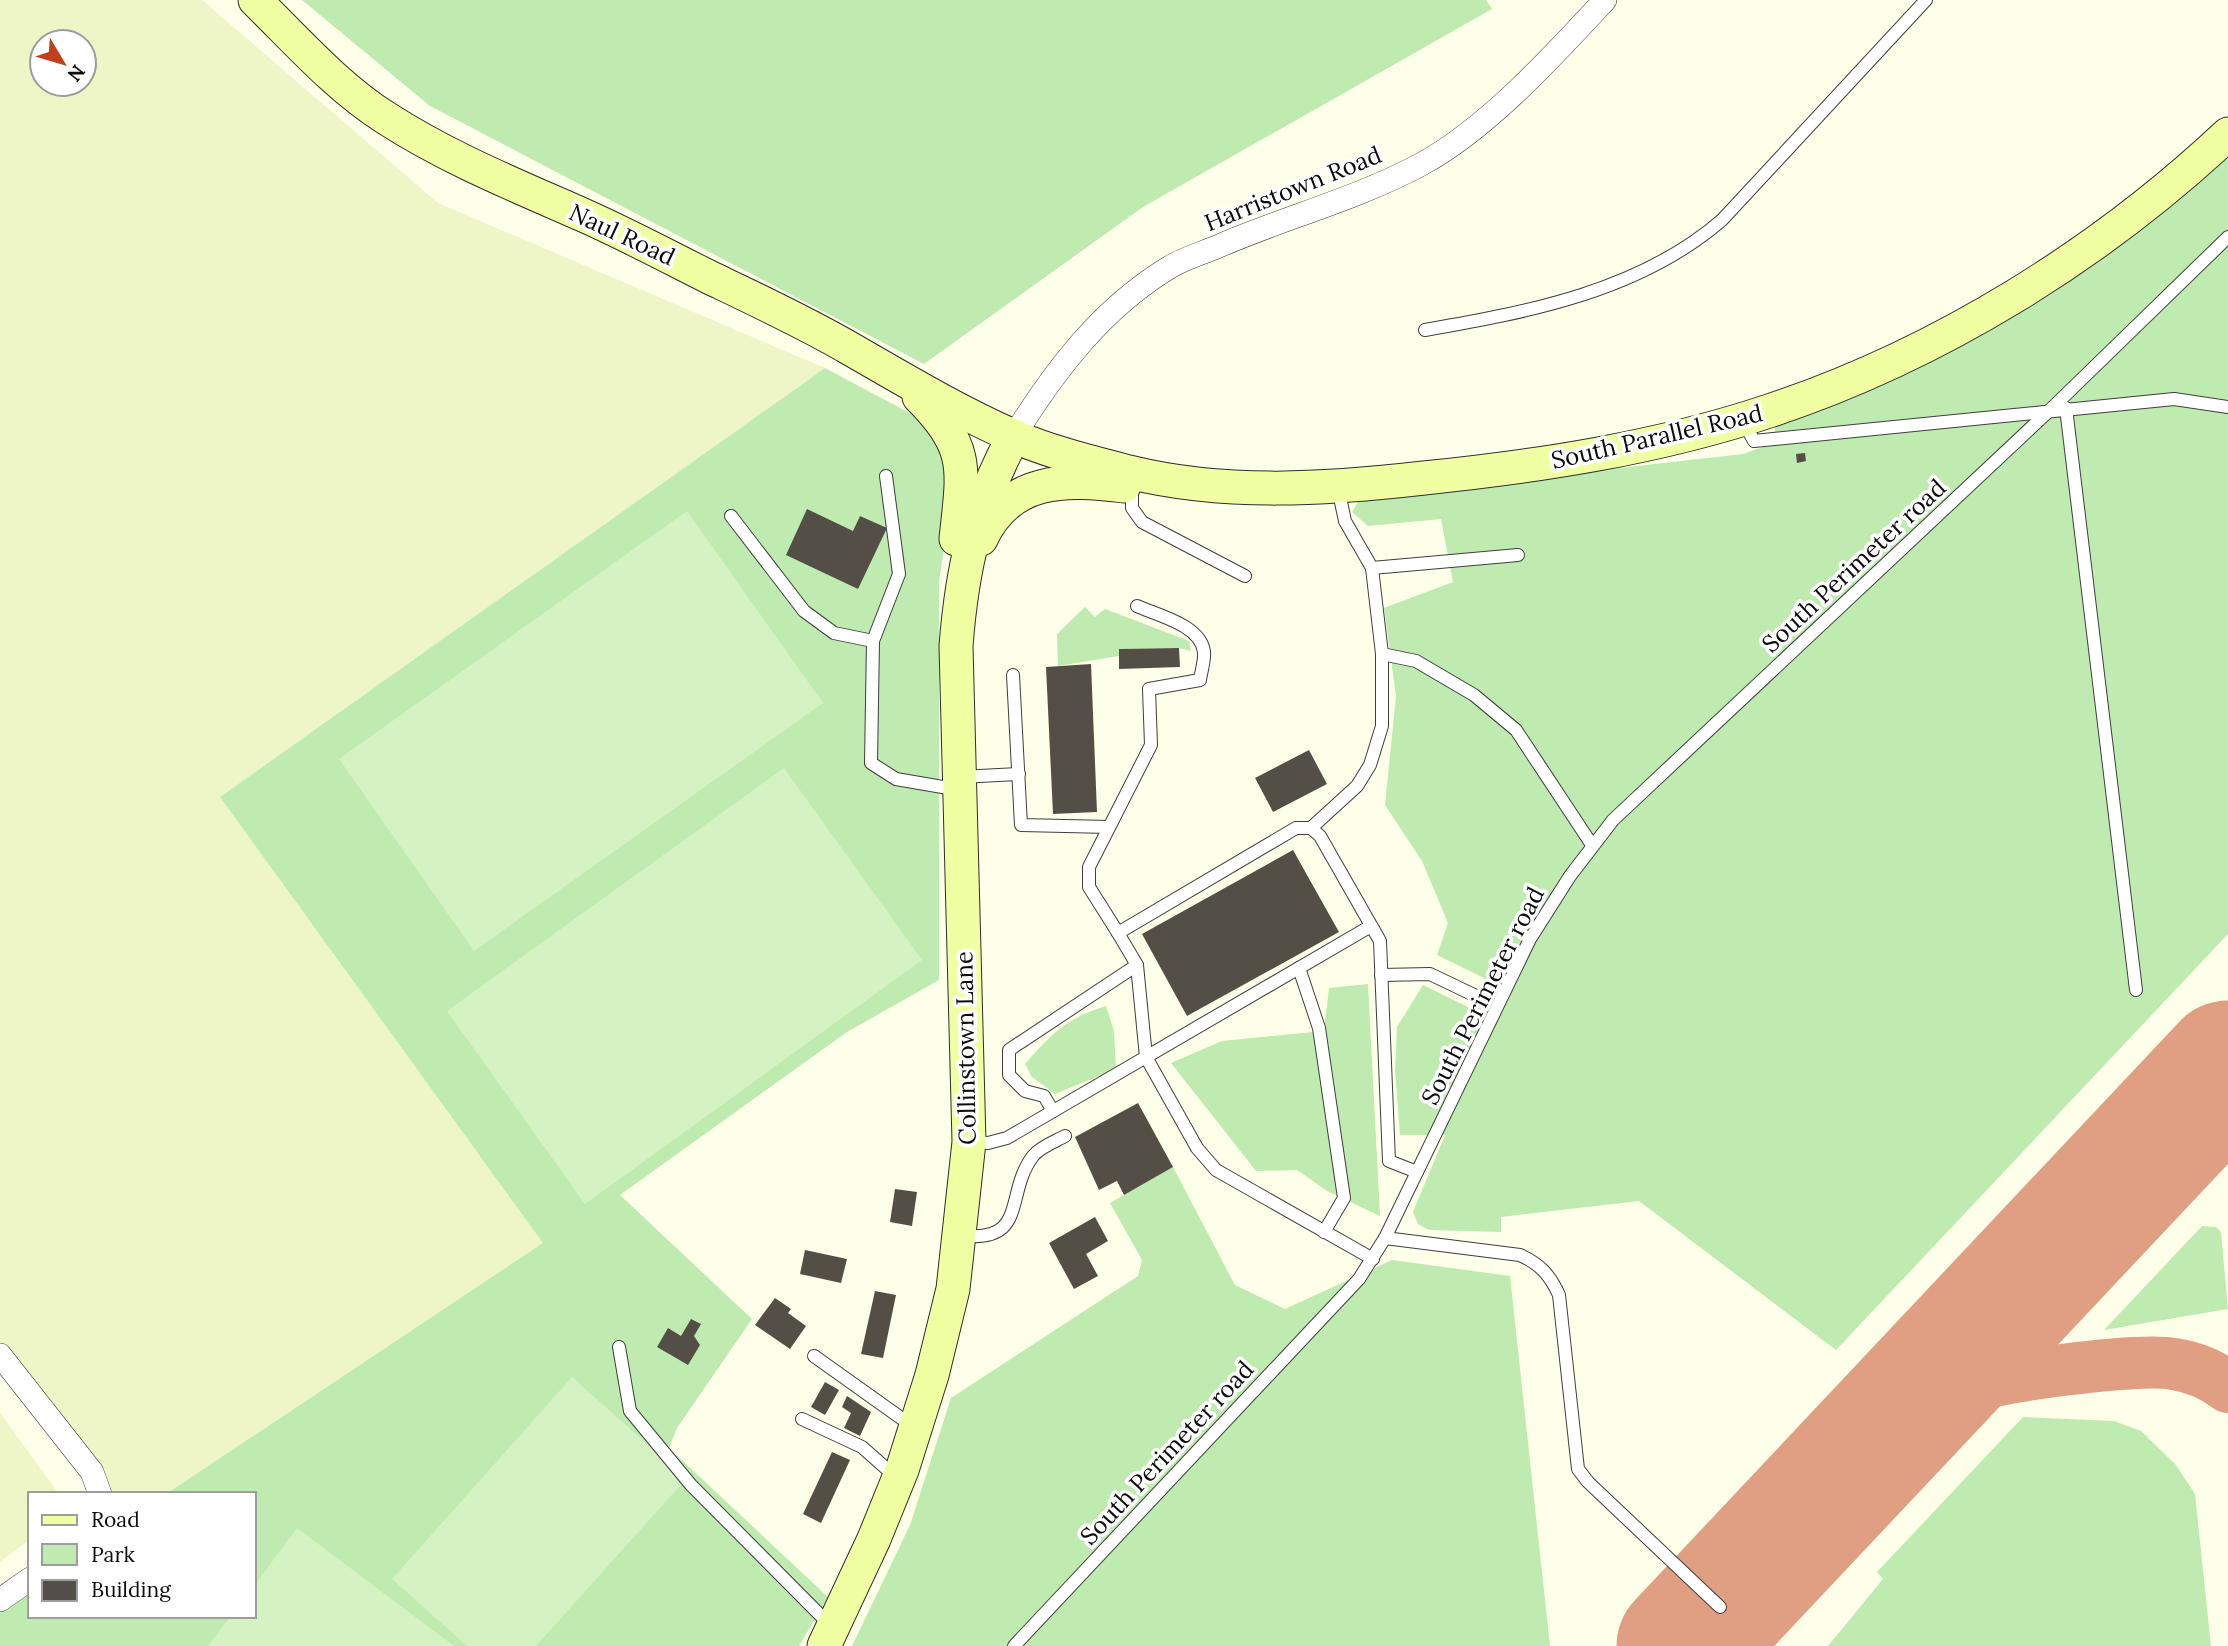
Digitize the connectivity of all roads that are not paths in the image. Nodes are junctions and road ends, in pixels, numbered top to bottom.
1 (255, 0) edge
2 (1926, 0) edge
3 (1600, 2) edge
4 (2228, 134) edge
5 (2225, 246) edge
6 (1425, 330) dead end
7 (907, 384) junction
8 (2228, 407) edge
9 (2066, 408) junction
10 (2051, 409) junction
11 (1741, 418) junction
12 (1014, 436) junction
13 (886, 476) dead end
14 (1207, 484) junction
15 (1132, 487) junction
16 (1338, 487) junction
17 (732, 516) dead end
18 (1518, 555) dead end
19 (1372, 568) junction
20 (1245, 576) dead end
21 (961, 582) junction
22 (1137, 606) dead end
23 (873, 640) junction
24 (1382, 654) junction
25 (1013, 675) dead end
26 (1019, 774) junction
27 (960, 784) junction
28 (1110, 827) junction
29 (1311, 828) junction
30 (1592, 845) junction
31 (1371, 926) junction
32 (1118, 933) junction
33 (1137, 965) junction
34 (1299, 968) junction
35 (1381, 975) junction
36 (2136, 990) dead end
37 (1476, 996) dead end
38 (1146, 1056) junction
39 (1053, 1111) junction
40 (1065, 1136) dead end
41 (969, 1142) junction
42 (1417, 1172) junction
43 (1324, 1232) junction
44 (959, 1235) junction
45 (1385, 1238) junction
46 (1373, 1259) junction
47 (619, 1347) dead end
48 (0, 1355) edge
49 (814, 1356) dead end
50 (802, 1419) dead end
51 (915, 1428) junction
52 (898, 1479) junction
53 (99, 1492) edge
54 (28, 1580) edge
55 (0, 1600) edge
56 (1720, 1607) dead end
57 (829, 1637) edge
58 (1014, 1646) edge

1 - 7 main road, Naul Road
2 - 6 lane
3 - 12 street, Harristown Road
4 - 11 main road, South Parallel Road
5 - 10 lane, South Perimeter road
7 - 12 main road, Naul Road
7 - 21 main road
8 - 9 lane
9 - 10 lane
9 - 36 lane
10 - 11 lane
10 - 30 lane, South Perimeter road
11 - 16 main road, South Parallel Road
12 - 14 main road, South Parallel Road
12 - 21 main road, Collinstown Lane
13 - 23 lane
14 - 15 main road
14 - 16 main road, South Parallel Road
15 - 20 lane
15 - 21 main road
16 - 19 lane
17 - 23 lane
18 - 19 lane
19 - 24 lane
21 - 27 main road, Collinstown Lane
22 - 28 lane
23 - 27 lane
24 - 29 lane
24 - 30 lane
25 - 26 lane
26 - 27 lane
26 - 28 lane
27 - 41 main road, Collinstown Lane
28 - 32 lane
29 - 31 lane
29 - 32 lane
30 - 42 lane, South Perimeter road
31 - 34 lane
31 - 35 lane
32 - 33 lane
33 - 38 lane
33 - 39 lane
34 - 38 lane
34 - 43 lane
35 - 37 lane
35 - 42 lane
38 - 39 lane
38 - 43 lane
39 - 41 lane
40 - 44 lane
41 - 44 main road, Collinstown Lane
42 - 45 lane, South Perimeter road
43 - 46 lane
44 - 51 main road, Collinstown Lane
45 - 46 lane, South Perimeter road
45 - 56 lane
46 - 58 lane, South Perimeter road
47 - 57 lane
48 - 53 street
49 - 51 lane
50 - 52 lane
51 - 52 main road, Collinstown Lane
52 - 57 main road, Collinstown Lane
54 - 55 street

